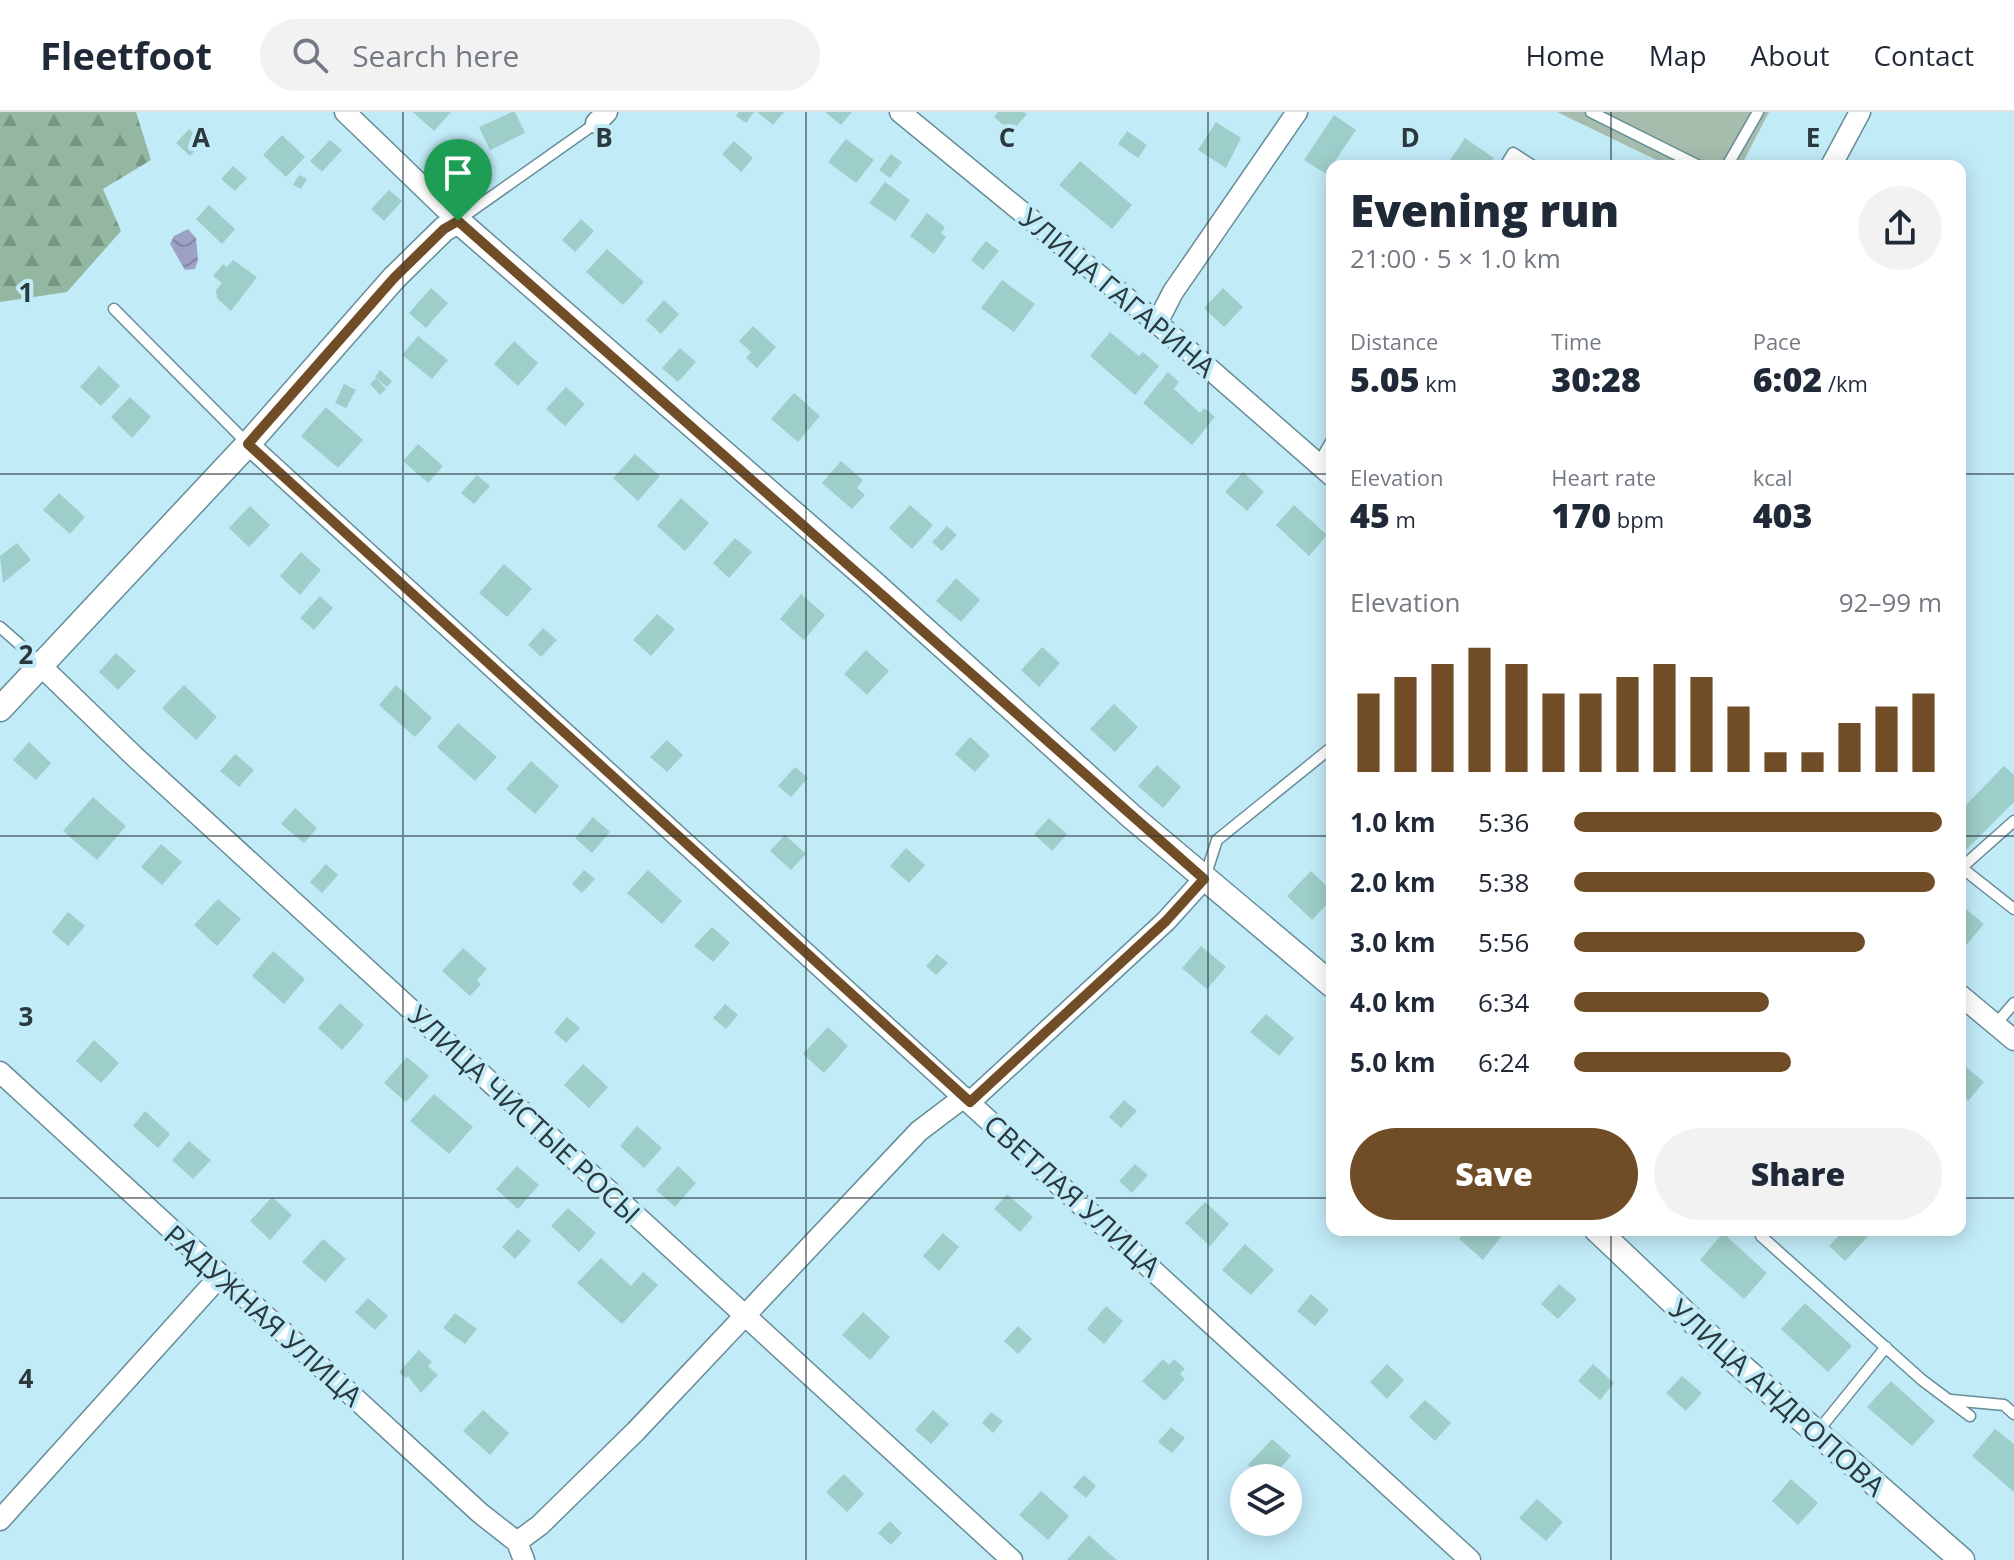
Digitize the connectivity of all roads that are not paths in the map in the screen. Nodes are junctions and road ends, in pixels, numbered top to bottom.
1 (345, 112) edge
2 (900, 112) edge
3 (1297, 112) edge
4 (1591, 112) edge
5 (1758, 112) edge
6 (1860, 112) edge
7 (602, 118) edge
8 (1509, 160) edge
9 (1524, 160) edge
10 (1687, 160) edge
11 (1730, 160) edge
12 (1834, 160) edge
13 (458, 221) junction
14 (114, 309) dead end
15 (1157, 323) junction
16 (248, 444) junction
17 (1325, 470) edge
18 (0, 627) edge
19 (41, 665) junction
20 (0, 709) edge
21 (1326, 752) edge
22 (2014, 821) edge
23 (1966, 864) edge
24 (1966, 872) edge
25 (1204, 879) junction
26 (2014, 909) edge
27 (1326, 980) edge
28 (1966, 1000) edge
29 (2014, 1003) edge
30 (1995, 1025) junction
31 (2014, 1040) edge
32 (0, 1072) edge
33 (967, 1100) junction
34 (1603, 1236) edge
35 (1761, 1236) dead end
36 (221, 1275) junction
37 (745, 1315) junction
38 (1886, 1347) junction
39 (1949, 1399) junction
40 (2014, 1414) edge
41 (1970, 1416) dead end
42 (1818, 1431) junction
43 (0, 1520) edge
44 (521, 1551) edge
45 (1012, 1560) edge
46 (1470, 1560) edge
47 (1962, 1560) edge

1 - 13 street
2 - 15 street, УЛИЦА ГАГАРИНА
3 - 15 street
4 - 10 lane
5 - 11 lane
6 - 12 street
7 - 13 lane
8 - 9 lane
13 - 16 street
13 - 25 street
14 - 16 lane
15 - 17 street, УЛИЦА ГАГАРИНА
16 - 19 street
16 - 33 street, СВЕТЛАЯ УЛИЦА
18 - 19 lane
19 - 20 street
19 - 37 street, УЛИЦА ЧИСТЫЕ РОСЫ
21 - 25 lane
22 - 23 lane
24 - 26 lane
25 - 27 street
25 - 33 street
28 - 30 street
29 - 30 lane
30 - 31 street
32 - 36 street, РАДУЖНАЯ УЛИЦА
33 - 37 street
33 - 46 street, СВЕТЛАЯ УЛИЦА
34 - 42 street, УЛИЦА АНДРОПОВА
35 - 38 lane
36 - 43 street
36 - 44 street, РАДУЖНАЯ УЛИЦА
37 - 44 street
37 - 45 street, УЛИЦА ЧИСТЫЕ РОСЫ
38 - 39 lane
38 - 42 lane
39 - 40 lane
39 - 41 lane
42 - 47 street, УЛИЦА АНДРОПОВА

